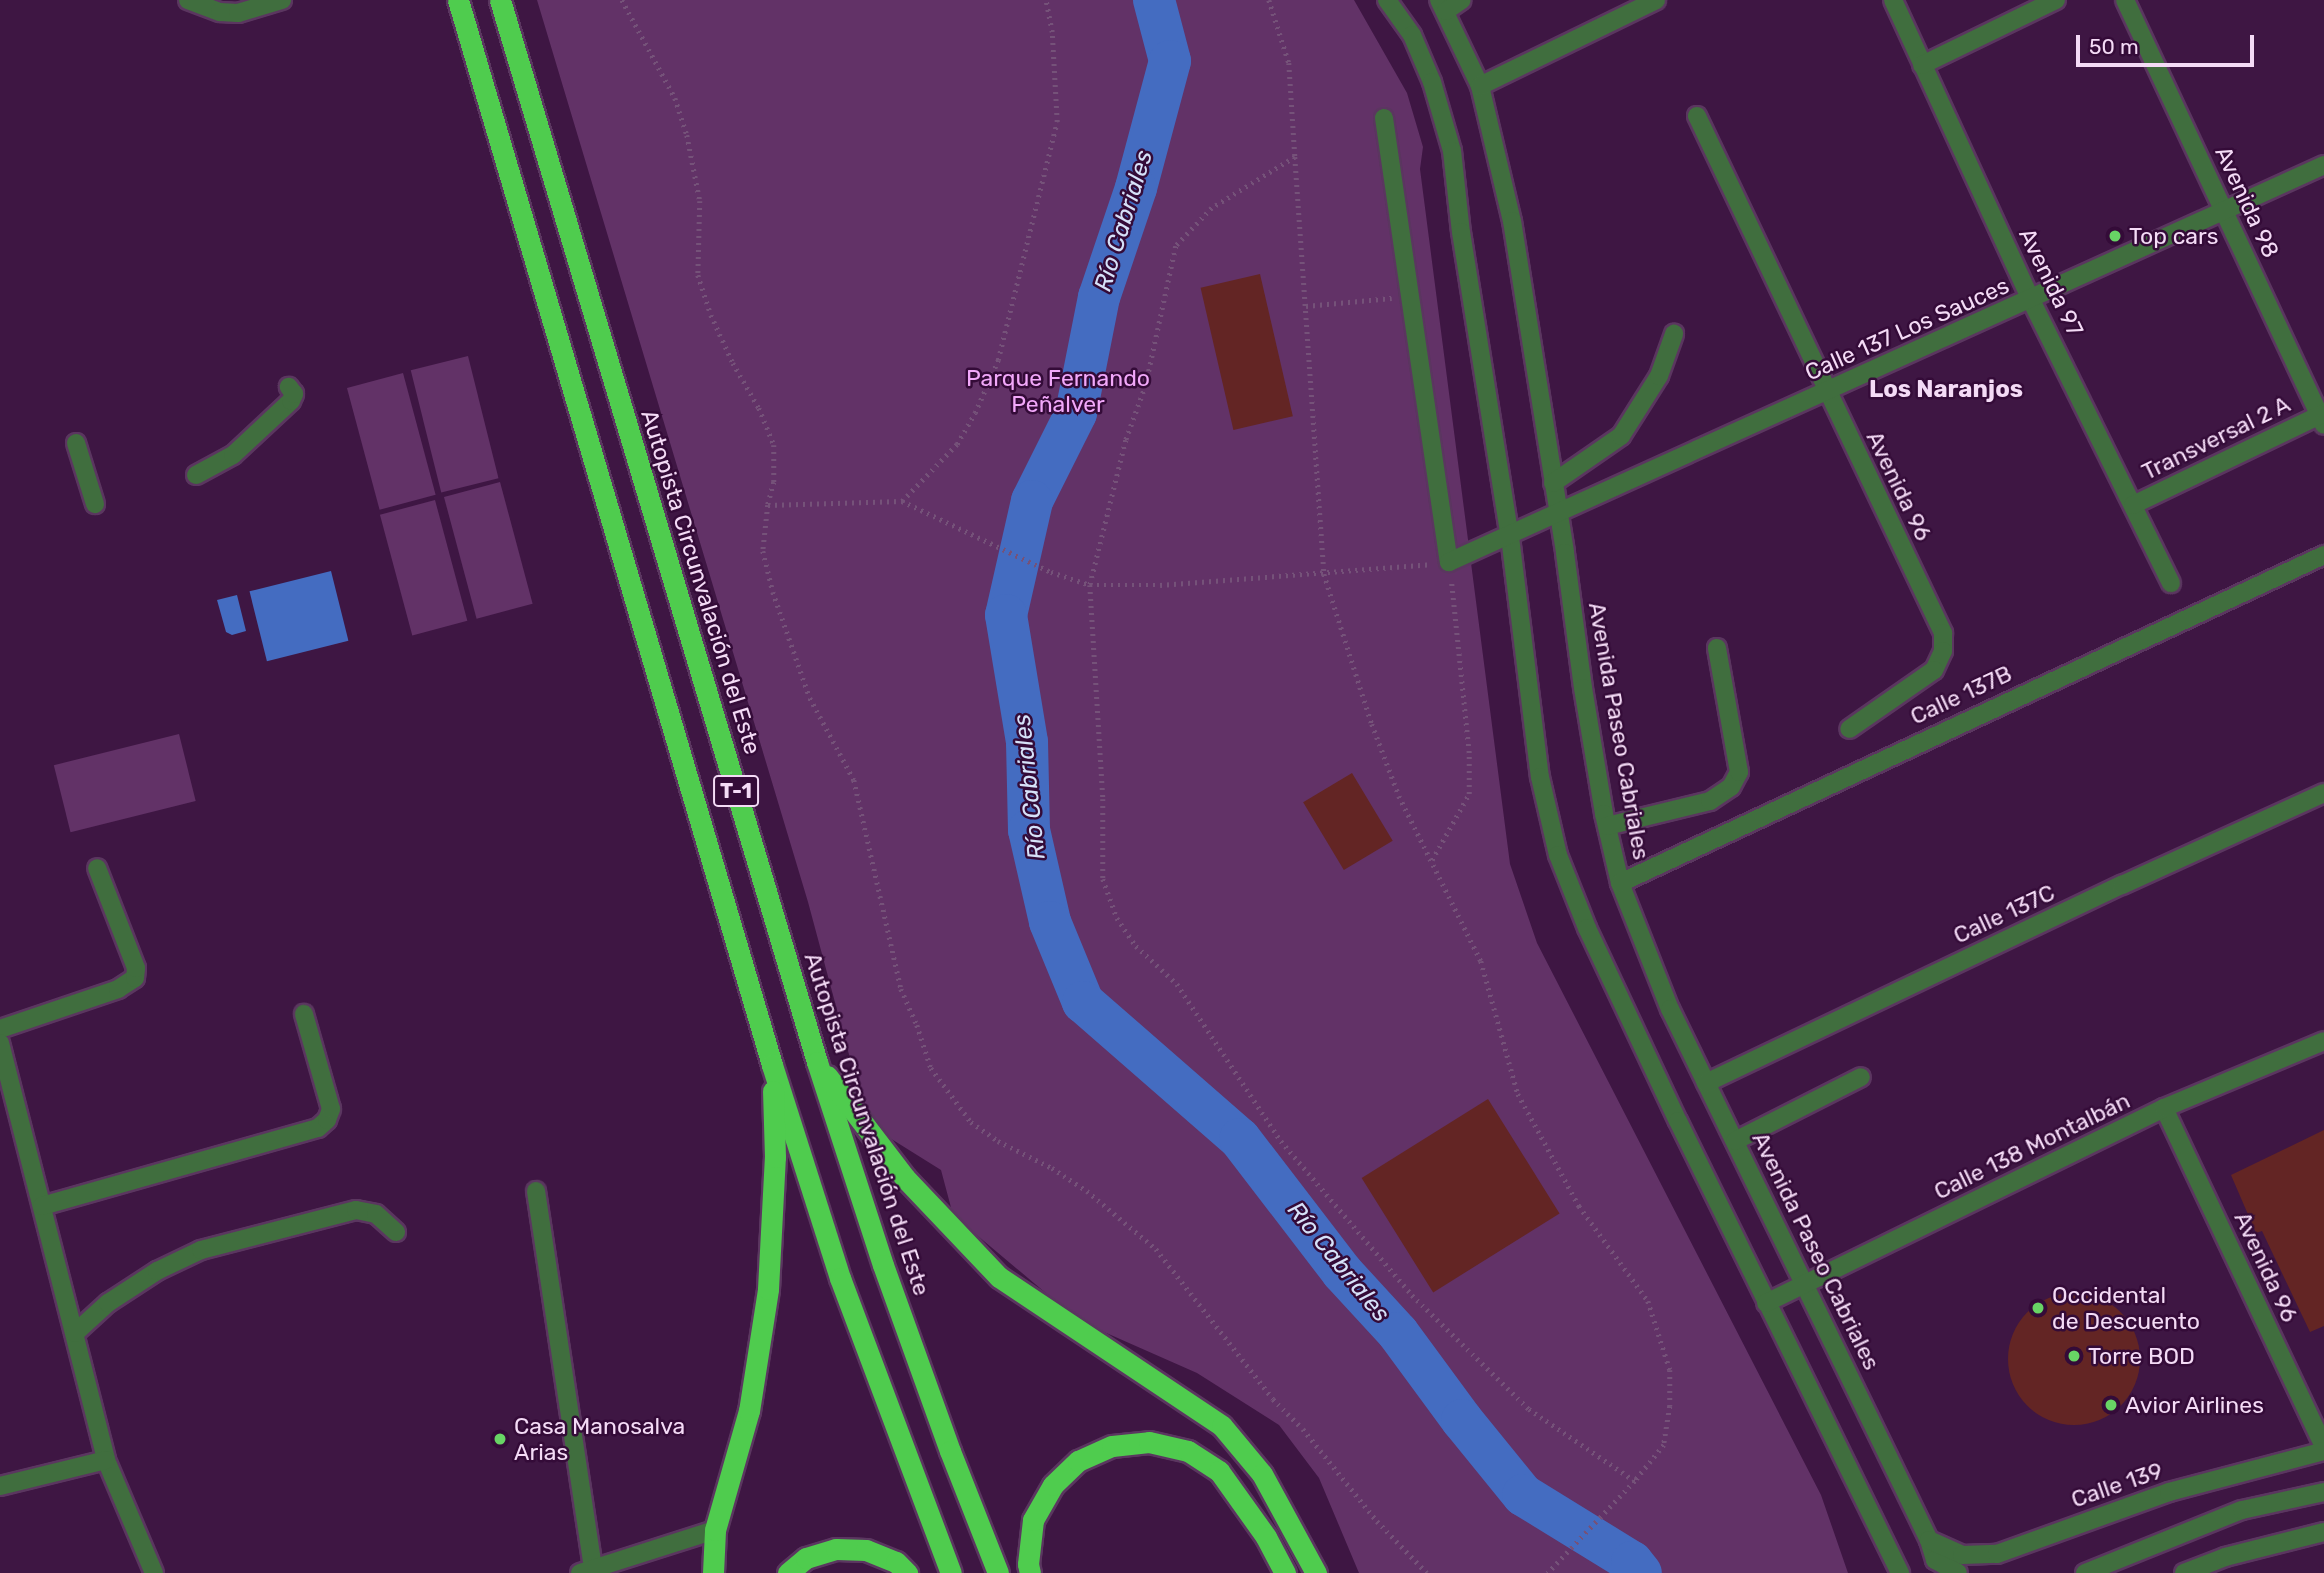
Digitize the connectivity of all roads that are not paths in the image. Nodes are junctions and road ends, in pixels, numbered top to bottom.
1 (188, 0) edge
2 (282, 0) edge
3 (458, 0) edge
4 (500, 0) edge
5 (1387, 0) edge
6 (1462, 0) edge
7 (1656, 0) edge
8 (1893, 0) edge
9 (2056, 0) edge
10 (2125, 0) edge
11 (1443, 6) edge
12 (1922, 65) junction
13 (1480, 86) junction
14 (1697, 116) dead end
15 (1384, 118) dead end
16 (2324, 165) edge
17 (2224, 210) junction
18 (2031, 300) junction
19 (1674, 334) dead end
20 (289, 387) dead end
21 (1828, 392) junction
22 (2322, 420) edge
23 (76, 443) dead end
24 (196, 475) dead end
25 (1553, 483) junction
26 (95, 504) dead end
27 (2133, 505) junction
28 (1559, 514) junction
29 (1510, 537) junction
30 (2324, 555) edge
31 (2171, 583) dead end
32 (1717, 648) dead end
33 (1849, 729) dead end
34 (2324, 793) edge
35 (1607, 826) junction
36 (97, 868) dead end
37 (1620, 883) junction
38 (304, 1014) dead end
39 (0, 1028) edge
40 (2324, 1041) edge
41 (0, 1043) edge
42 (817, 1062) junction
43 (772, 1065) junction
44 (1861, 1077) dead end
45 (1706, 1083) junction
46 (2164, 1108) junction
47 (1735, 1141) junction
48 (536, 1191) dead end
49 (42, 1206) junction
50 (396, 1232) dead end
51 (1806, 1285) junction
52 (1766, 1303) junction
53 (75, 1333) junction
54 (2324, 1449) edge
55 (106, 1460) junction
56 (0, 1486) edge
57 (2324, 1492) edge
58 (715, 1530) junction
59 (2324, 1532) edge
60 (1929, 1540) junction
61 (586, 1571) edge
62 (154, 1573) edge
63 (713, 1573) edge
64 (788, 1573) edge
65 (907, 1573) edge
66 (951, 1573) edge
67 (998, 1573) edge
68 (1030, 1573) edge
69 (1285, 1573) edge
70 (1316, 1573) edge
71 (1900, 1573) edge
72 (1958, 1573) edge
73 (2085, 1573) edge
74 (2184, 1573) edge

1 - 2 street
3 - 43 highway, T-1
4 - 42 highway, Autopista Circunvalación del Este / T-1
5 - 29 street
6 - 11 street
7 - 13 street
8 - 12 street, Avenida 97
9 - 12 street
10 - 17 street, Avenida 98
11 - 13 street, Avenida Paseo Cabriales
12 - 18 street, Avenida 97
13 - 25 street, Avenida Paseo Cabriales
14 - 21 street, Avenida 96
15 - 29 street, Calle 137 Los Sauces
16 - 17 street, Calle 137 Los Sauces
17 - 18 street, Calle 137 Los Sauces
17 - 22 street, Avenida 98
18 - 21 street, Calle 137 Los Sauces
18 - 27 street, Avenida 97
19 - 25 street
20 - 24 street
21 - 28 street, Calle 137 Los Sauces
21 - 33 street, Avenida 96
22 - 27 street, Transversal 2 A
23 - 26 street
25 - 28 street, Avenida Paseo Cabriales
27 - 31 street, Avenida 97
28 - 29 street, Calle 137 Los Sauces
28 - 35 street, Avenida Paseo Cabriales
29 - 52 street
30 - 37 street, Calle 137B
32 - 35 street
34 - 45 street, Calle 137C
35 - 37 street, Avenida Paseo Cabriales
36 - 39 street
37 - 45 street, Avenida Paseo Cabriales
38 - 49 street
40 - 46 street, Calle 138 Montalbán
41 - 49 street
42 - 67 highway, Autopista Circunvalación del Este / T-1
42 - 70 highway
43 - 58 highway
43 - 66 highway, T-1
44 - 47 street
45 - 47 street, Avenida Paseo Cabriales
46 - 51 street, Calle 138 Montalbán
46 - 54 street, Avenida 96
47 - 51 street, Avenida Paseo Cabriales
48 - 61 street
49 - 53 street
50 - 53 street
51 - 52 street, Calle 138 Montalbán
51 - 60 street, Avenida Paseo Cabriales
52 - 71 street
53 - 55 street
54 - 60 street, Calle 139
55 - 56 street
55 - 62 street
57 - 73 street
58 - 61 street
58 - 63 highway
59 - 74 street
60 - 72 street, Avenida Paseo Cabriales
64 - 65 highway
68 - 69 highway

